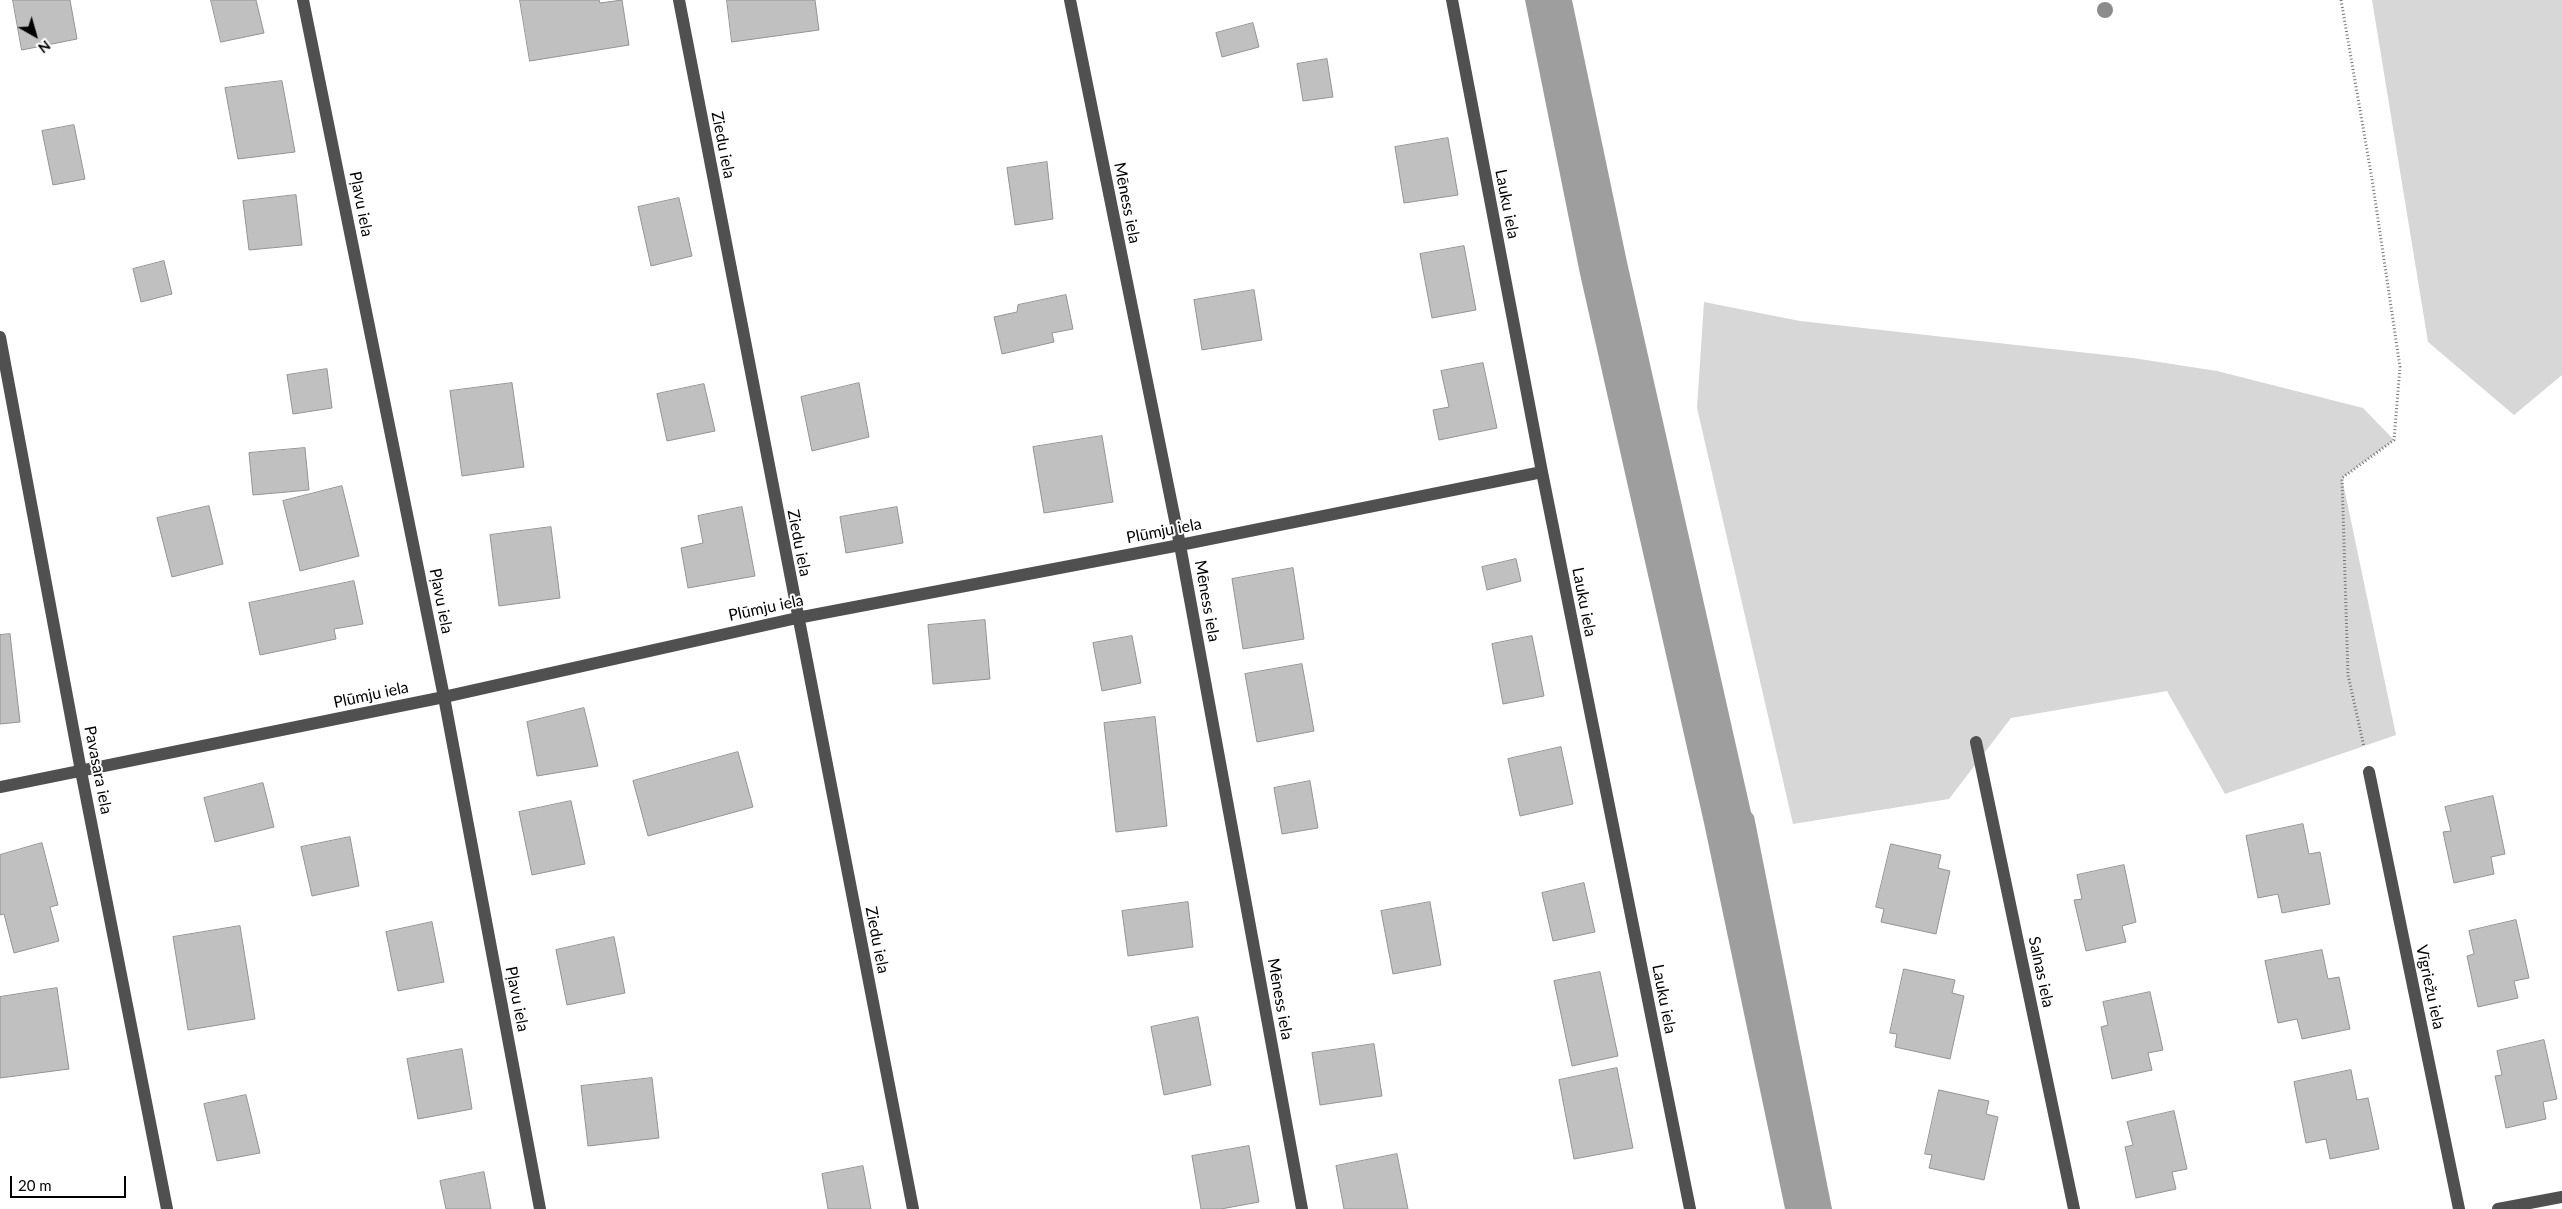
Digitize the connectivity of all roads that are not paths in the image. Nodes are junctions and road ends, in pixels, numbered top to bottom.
1 (303, 0) edge
2 (678, 0) edge
3 (1070, 0) edge
4 (1452, 0) edge
5 (0, 337) edge
6 (1542, 472) junction
7 (1180, 545) junction
8 (797, 618) junction
9 (444, 696) junction
10 (1976, 742) dead end
11 (81, 771) junction
12 (2369, 772) road end
13 (0, 788) edge
14 (2562, 1197) edge
15 (168, 1209) edge
16 (540, 1209) edge
17 (913, 1209) edge
18 (1302, 1209) edge
19 (1690, 1209) edge
20 (2074, 1209) edge
21 (2458, 1209) edge
22 (2498, 1209) edge

1 - 9 street, Pļavu iela
2 - 8 street, Ziedu iela
3 - 7 street, Mēness iela
4 - 6 street, Lauku iela
5 - 11 street, Pavasara iela
6 - 7 street, Plūmju iela
6 - 19 street, Lauku iela
7 - 8 street, Plūmju iela
7 - 18 street, Mēness iela
8 - 9 street, Plūmju iela
8 - 17 street, Ziedu iela
9 - 11 street, Plūmju iela
9 - 16 street, Pļavu iela
10 - 20 street, Salnas iela
11 - 13 street, Plūmju iela
11 - 15 street, Pavasara iela
12 - 21 street, Vīgriežu iela
14 - 22 street

